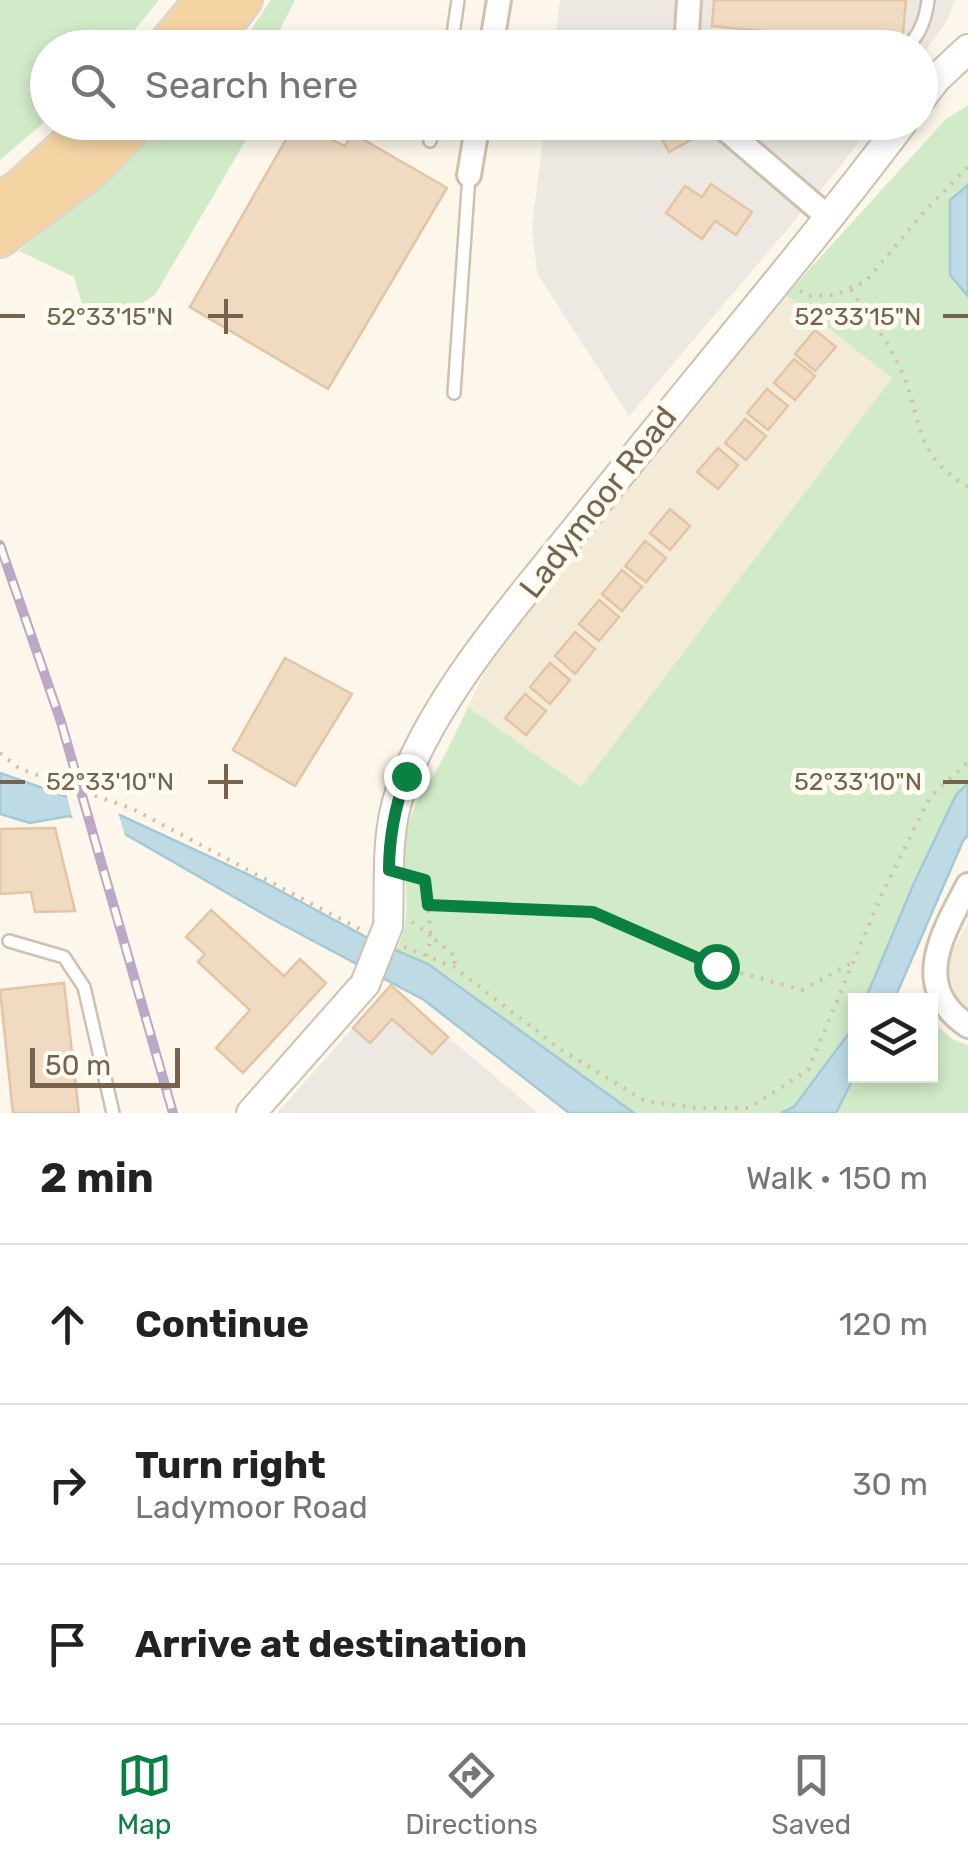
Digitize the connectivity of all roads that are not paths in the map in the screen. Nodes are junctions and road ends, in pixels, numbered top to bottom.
1 (203, 0) edge
2 (244, 0) edge
3 (458, 0) edge
4 (499, 0) edge
5 (689, 0) edge
6 (928, 0) edge
7 (178, 30) edge
8 (221, 30) edge
9 (454, 30) edge
10 (494, 30) edge
11 (687, 30) edge
12 (920, 30) edge
13 (968, 49) edge
14 (938, 77) edge
15 (76, 140) edge
16 (121, 140) edge
17 (475, 140) edge
18 (741, 140) edge
19 (889, 140) edge
20 (470, 175) joint
21 (7, 215) edge
22 (829, 218) junction
23 (454, 393) dead end
24 (968, 884) edge
25 (10, 941) dead end
26 (968, 1026) edge
27 (113, 1113) edge
28 (252, 1113) edge

1 - 7 highway
2 - 8 highway
3 - 9 lane
4 - 10 street
5 - 11 street
6 - 12 lane
13 - 14 street
15 - 21 highway
16 - 21 highway
17 - 20 street
18 - 22 street
19 - 22 street, Ladymoor Road
20 - 23 lane
22 - 28 street, Ladymoor Road, bridge
24 - 26 street
25 - 27 lane

